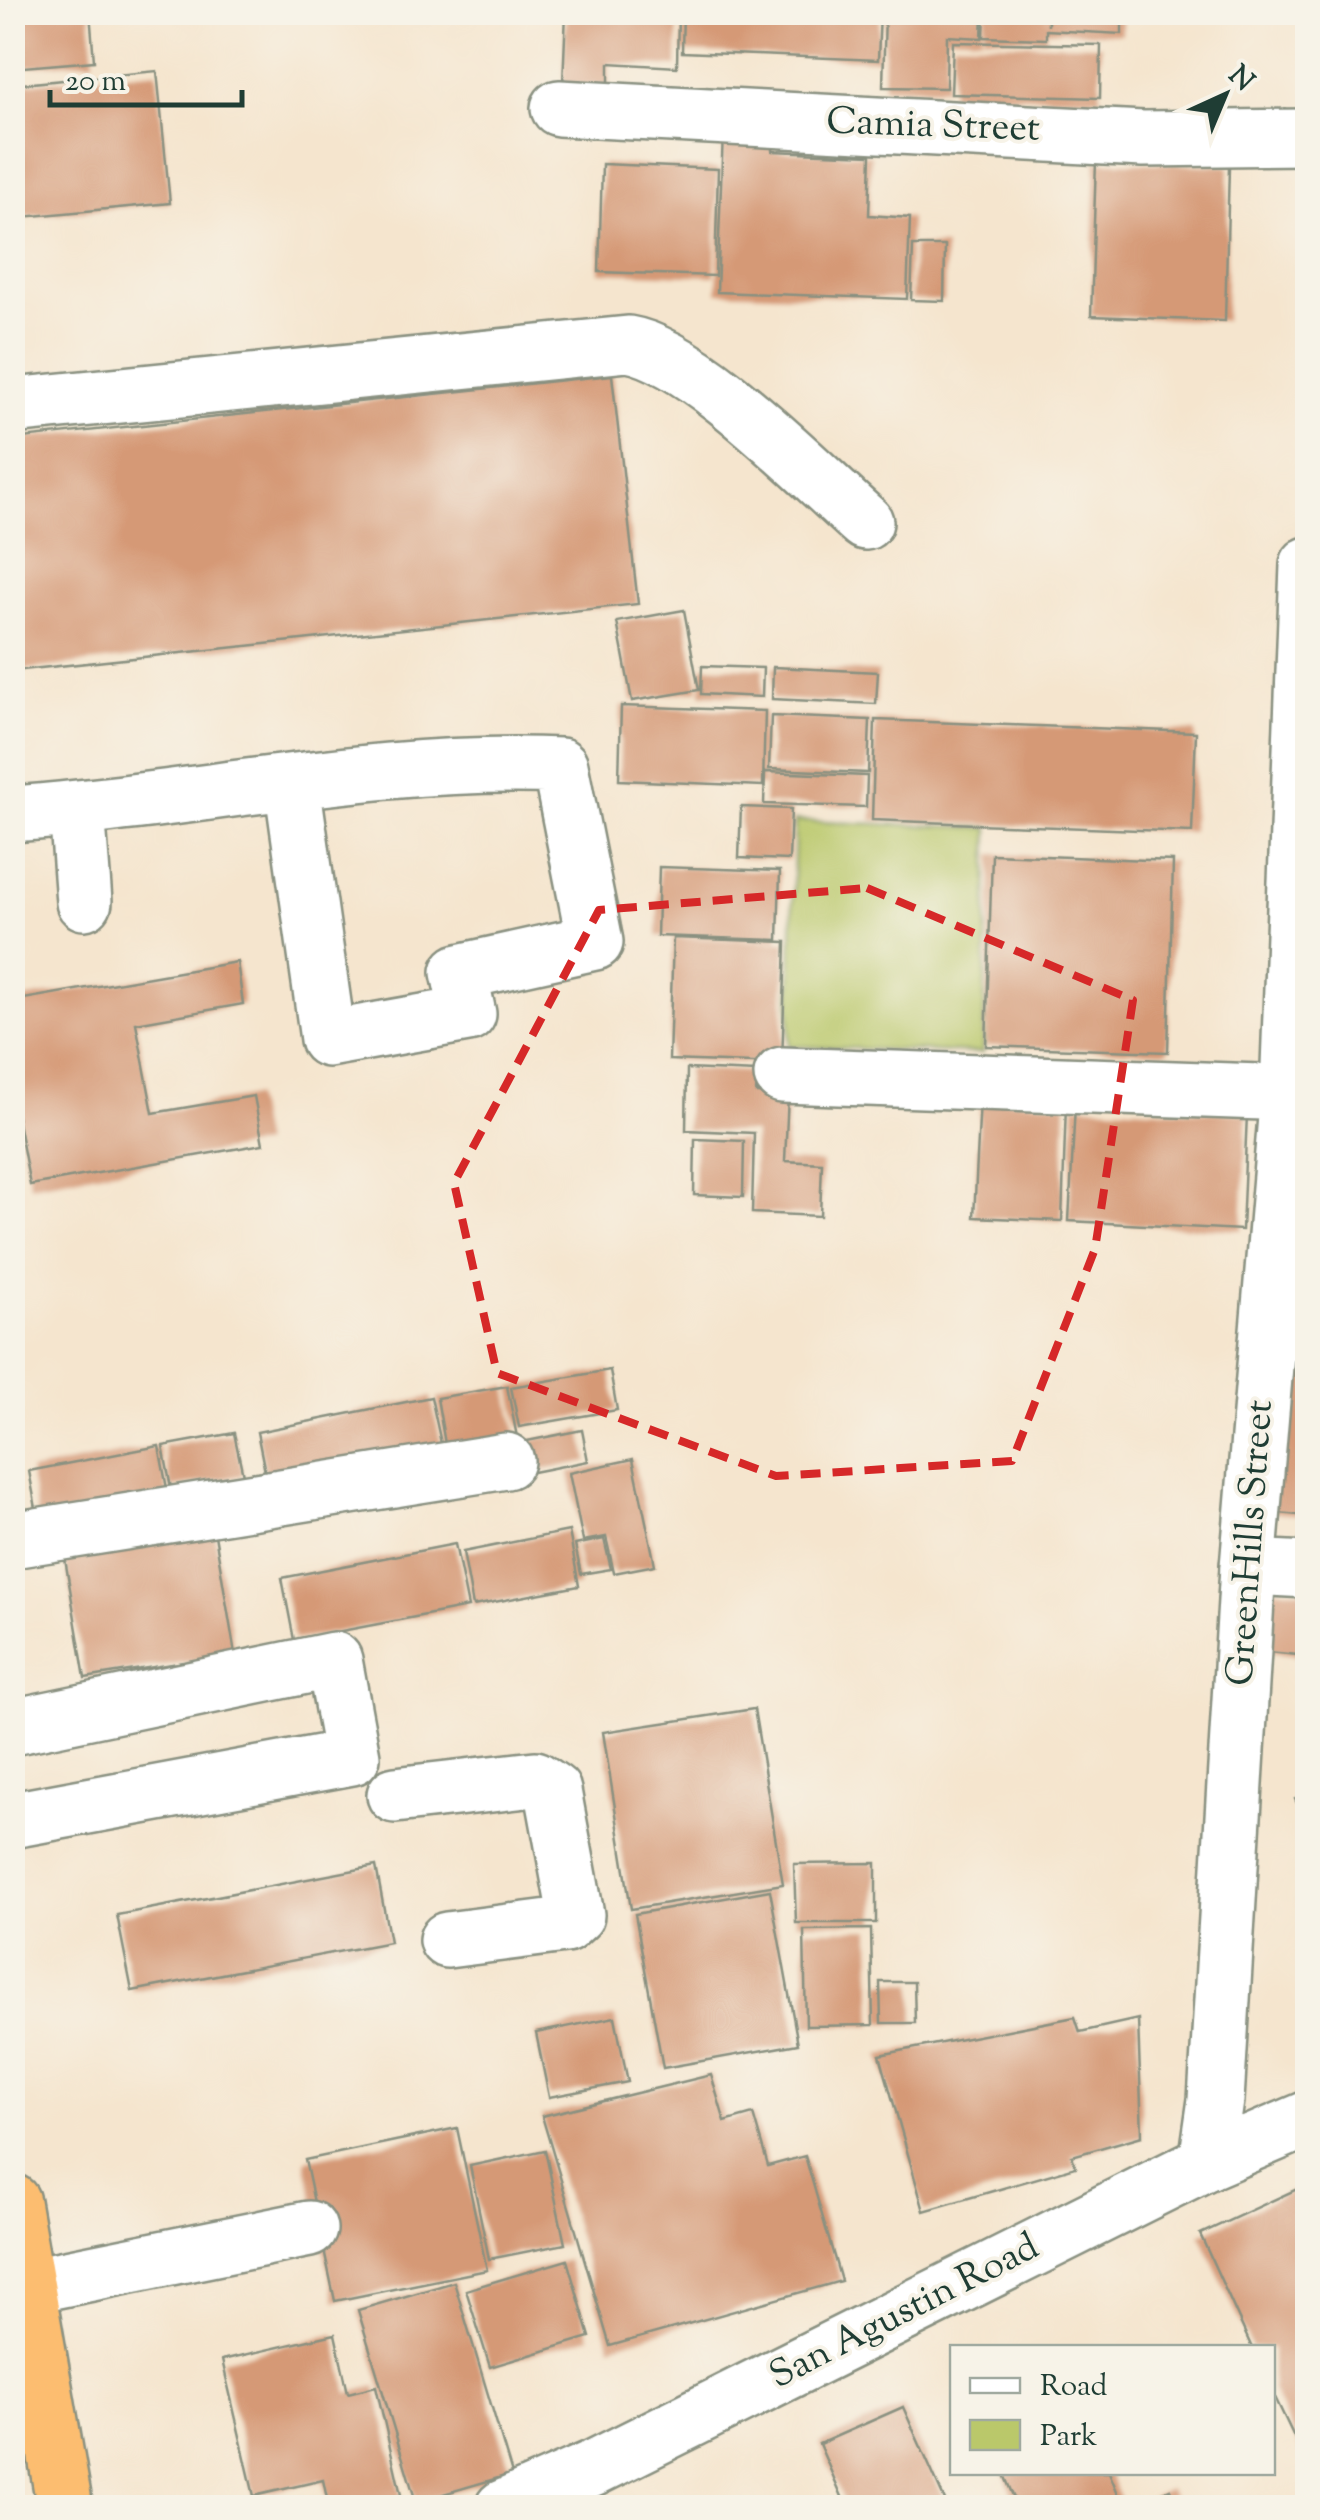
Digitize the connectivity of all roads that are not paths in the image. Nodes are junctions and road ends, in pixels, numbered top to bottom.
1 (559, 108) dead end
2 (1308, 137) edge
3 (12, 406) edge
4 (866, 522) dead end
5 (1308, 564) edge
6 (292, 784) junction
7 (77, 810) junction
8 (12, 814) edge
9 (84, 902) dead end
10 (1294, 1070) edge
11 (782, 1075) dead end
12 (506, 1460) dead end
13 (12, 1540) edge
14 (1248, 1567) junction
15 (1308, 1570) edge
16 (12, 1726) edge
17 (395, 1794) dead end
18 (12, 1820) edge
19 (447, 1940) dead end
20 (1308, 2118) edge
21 (1207, 2162) junction
22 (12, 2202) edge
23 (309, 2228) dead end
24 (27, 2286) junction
25 (30, 2408) edge
26 (601, 2488) edge
27 (65, 2508) edge
28 (503, 2508) edge

1 - 2 street, Camia Street
3 - 4 street
5 - 10 street, GreenHills Street
6 - 6 street
6 - 7 street
7 - 8 street
7 - 9 street
10 - 11 street
10 - 14 street, GreenHills Street
12 - 13 street
14 - 15 street
14 - 21 street, GreenHills Street
16 - 18 street
17 - 19 street
20 - 21 street, San Agustin Road
21 - 26 street, San Agustin Road
22 - 24 highway
23 - 24 street
24 - 25 highway
25 - 27 highway
26 - 28 street, San Agustin Road

